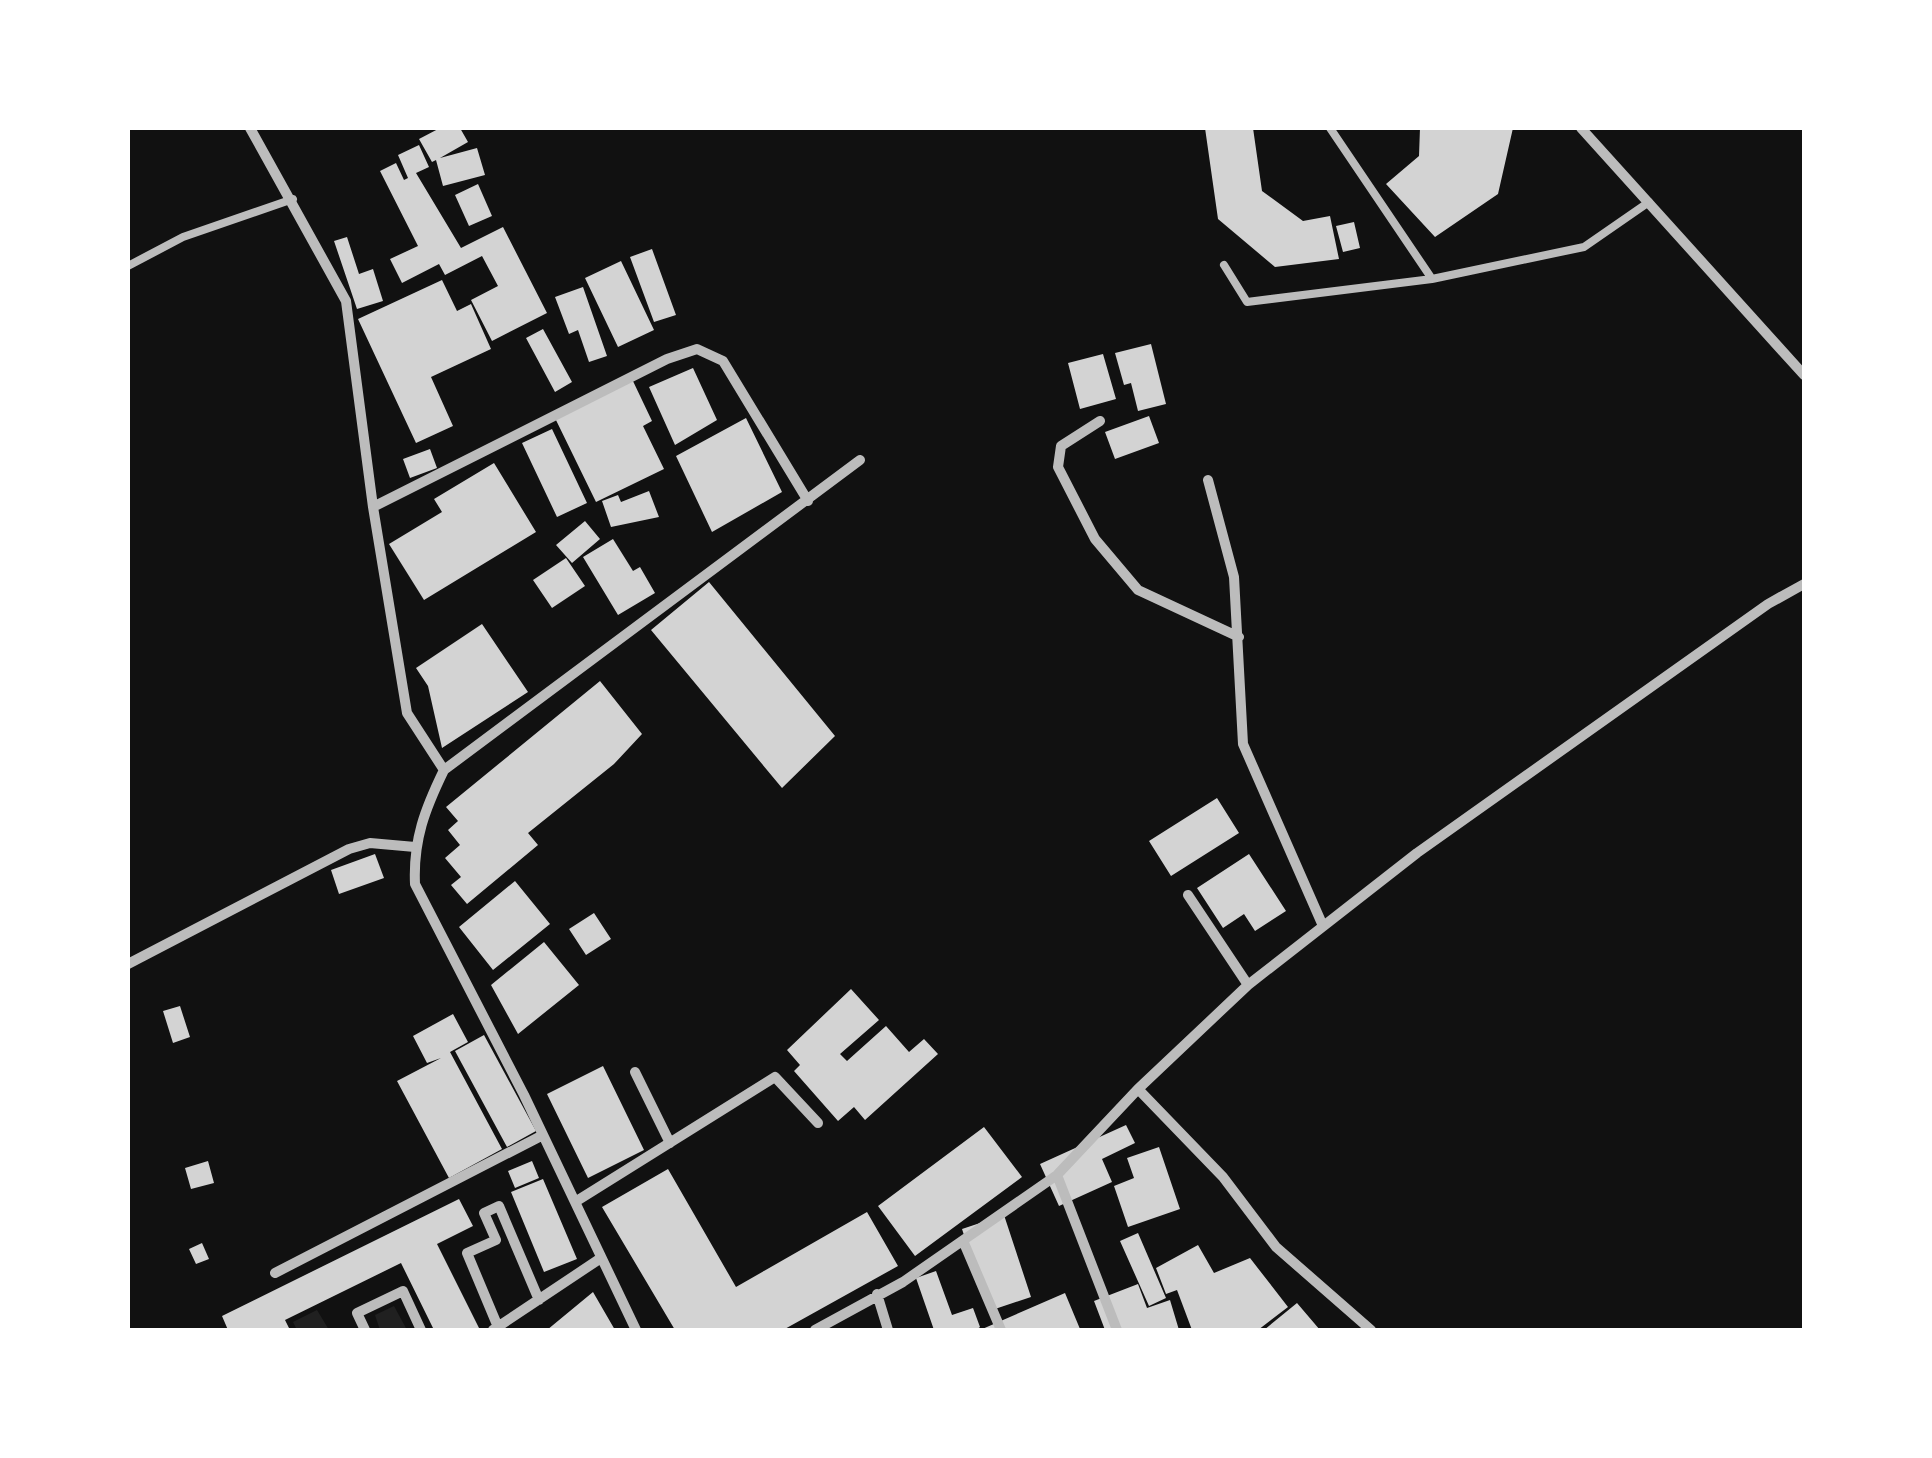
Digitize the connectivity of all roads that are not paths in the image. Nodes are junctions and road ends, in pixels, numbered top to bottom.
1 (250, 128) edge
2 (1330, 128) edge
3 (1581, 128) edge
4 (293, 200) junction
5 (1649, 202) junction
6 (1224, 265) dead end
7 (128, 266) edge
8 (1432, 279) junction
9 (1804, 375) edge
10 (1100, 421) dead end
11 (860, 460) dead end
12 (1208, 480) dead end
13 (808, 502) junction
14 (373, 506) junction
15 (1804, 584) edge
16 (1239, 637) junction
17 (444, 770) junction
18 (415, 847) junction
19 (1188, 895) dead end
20 (1323, 926) junction
21 (128, 964) edge
22 (1248, 985) junction
23 (635, 1072) dead end
24 (1138, 1089) junction
25 (818, 1123) dead end
26 (544, 1135) junction
27 (670, 1144) junction
28 (1057, 1175) junction
29 (575, 1202) junction
30 (964, 1243) junction
31 (601, 1258) junction
32 (275, 1273) dead end
33 (877, 1294) junction
34 (539, 1300) junction
35 (495, 1329) edge
36 (365, 1330) edge
37 (421, 1330) edge
38 (636, 1330) edge
39 (815, 1330) edge
40 (888, 1330) edge
41 (1001, 1330) edge
42 (1117, 1330) edge
43 (1370, 1330) edge

1 - 4 street
2 - 8 lane
3 - 5 street
4 - 7 lane
4 - 14 street
5 - 8 lane
5 - 9 street
6 - 8 lane
10 - 16 street
11 - 13 street
12 - 16 street
13 - 14 street
13 - 17 street
14 - 17 street
15 - 20 street
16 - 20 street
17 - 18 street
18 - 21 street
18 - 26 street
19 - 22 street
20 - 22 street
22 - 24 street
23 - 27 street
24 - 28 street
24 - 43 street
25 - 27 street
26 - 29 street
26 - 32 street
27 - 29 street
28 - 30 street
28 - 42 street
29 - 31 street
30 - 33 street
30 - 41 street
31 - 34 street
31 - 38 street
33 - 39 street
33 - 40 street
34 - 35 street
34 - 35 street
36 - 37 street

